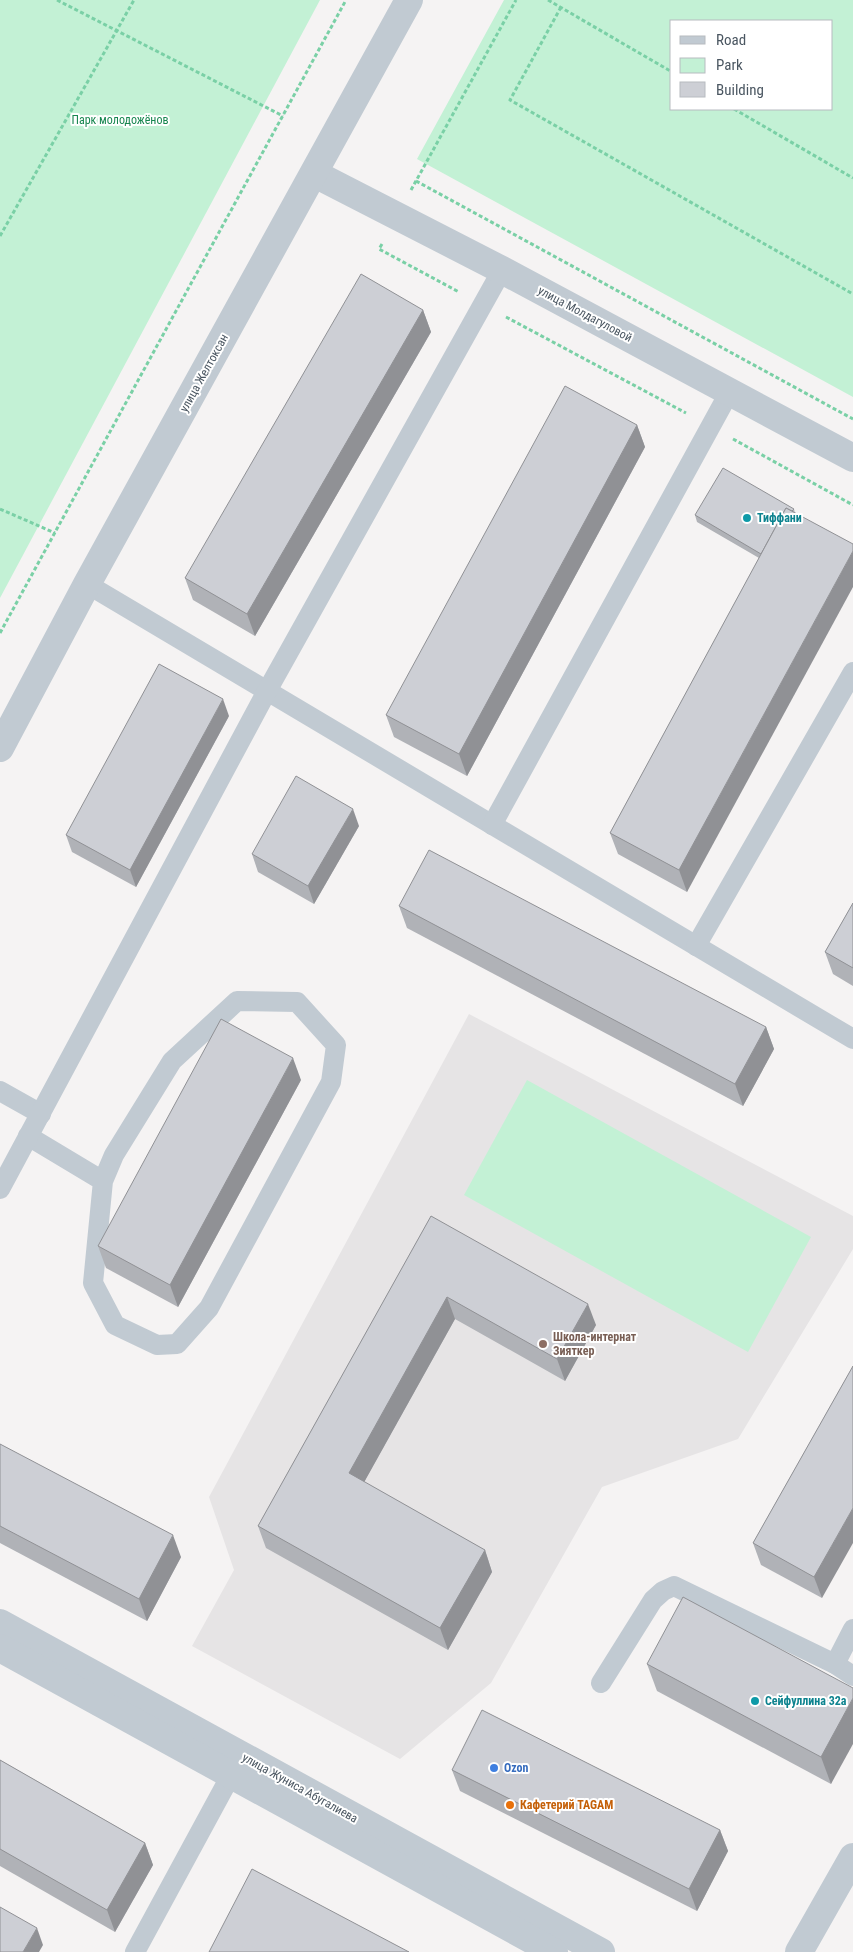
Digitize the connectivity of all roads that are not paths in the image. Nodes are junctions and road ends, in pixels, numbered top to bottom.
1 (409, 0) edge
2 (314, 174) junction
3 (502, 270) junction
4 (730, 392) junction
5 (853, 458) edge
6 (87, 584) junction
7 (853, 672) edge
8 (267, 690) junction
9 (0, 748) edge
10 (492, 824) junction
11 (696, 946) junction
12 (853, 1039) edge
13 (0, 1091) edge
14 (41, 1114) junction
15 (28, 1136) junction
16 (103, 1181) junction
17 (0, 1189) edge
18 (0, 1624) edge
19 (853, 1630) edge
20 (0, 1648) edge
21 (835, 1664) junction
22 (853, 1676) edge
23 (601, 1683) dead end
24 (231, 1775) junction
25 (853, 1857) edge
26 (135, 1952) edge
27 (554, 1952) edge
28 (601, 1952) edge
29 (799, 1952) edge

1 - 2 street, улица Желтоксан
2 - 3 street, улица Молдагуловой
2 - 6 street, улица Желтоксан
3 - 4 street, улица Молдагуловой
3 - 8 lane
4 - 5 street, улица Молдагуловой
4 - 10 lane
6 - 8 lane
6 - 9 street, улица Желтоксан
7 - 11 lane
8 - 10 lane
8 - 14 lane
10 - 11 lane
11 - 12 lane
13 - 14 lane
14 - 15 lane
15 - 16 lane
15 - 17 lane
16 - 16 lane
18 - 28 street, улица Жуниса Абугалиева
19 - 21 lane
20 - 24 street, улица Жуниса Абугалиева
21 - 22 lane
21 - 23 lane
24 - 26 lane
24 - 27 street, улица Жуниса Абугалиева
25 - 29 street

